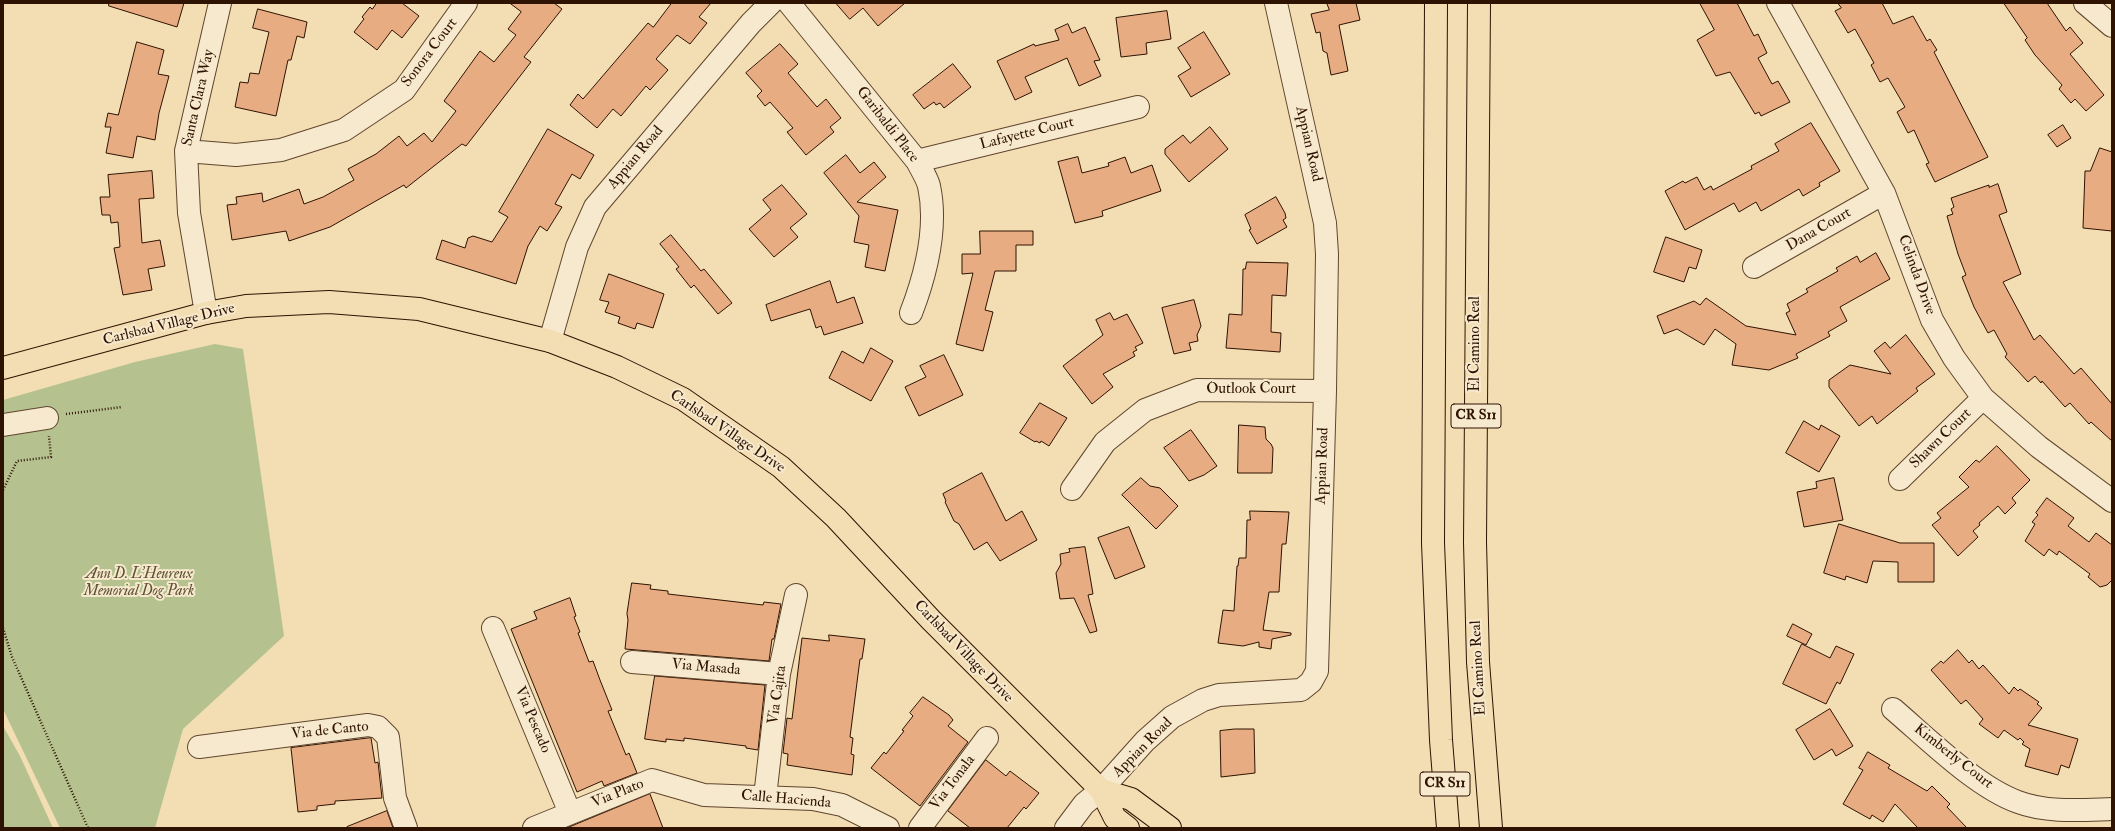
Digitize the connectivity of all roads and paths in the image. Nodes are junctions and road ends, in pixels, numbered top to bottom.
1 (220, 3) edge
2 (466, 3) edge
3 (771, 3) edge
4 (789, 3) edge
5 (1276, 3) edge
6 (1436, 3) edge
7 (1479, 3) edge
8 (1778, 3) edge
9 (2085, 3) edge
10 (2112, 26) edge
11 (1138, 107) dead end
12 (186, 151) junction
13 (917, 161) junction
14 (1884, 193) junction
15 (1754, 267) dead end
16 (206, 313) junction
17 (911, 313) dead end
18 (550, 341) junction
19 (3, 368) edge
20 (1325, 391) junction
21 (1983, 398) junction
22 (47, 418) dead end
23 (3, 425) edge
24 (17, 461) dead end
25 (1900, 479) dead end
26 (1072, 489) dead end
27 (3, 490) edge
28 (2112, 501) edge
29 (796, 595) dead end
30 (3, 628) edge
31 (493, 628) dead end
32 (632, 662) dead end
33 (779, 674) junction
34 (1893, 709) dead end
35 (987, 738) dead end
36 (199, 747) dead end
37 (1101, 790) junction
38 (704, 795) joint
39 (765, 797) junction
40 (2112, 809) edge
41 (570, 813) junction
42 (88, 828) edge
43 (406, 828) edge
44 (534, 828) edge
45 (888, 828) edge
46 (920, 828) edge
47 (1066, 828) edge
48 (1128, 828) edge
49 (1170, 828) edge
50 (1448, 828) edge
51 (1491, 828) edge

1 - 12 street, Santa Clara Way
2 - 12 street, Sonora Court
3 - 18 street, Appian Road
4 - 13 street, Garibaldi Place
5 - 20 street, Appian Road
6 - 50 main road, CR S11
7 - 51 main road, El Camino Real / CR S11
8 - 14 street, Celinda Drive
9 - 10 street
11 - 13 street, Lafayette Court
12 - 16 street, Santa Clara Way
13 - 17 street, Garibaldi Place
14 - 15 street, Dana Court
14 - 21 street, Celinda Drive
16 - 18 main road, Carlsbad Village Drive
16 - 19 main road, Carlsbad Village Drive
18 - 37 main road, Carlsbad Village Drive
20 - 26 street, Outlook Court
20 - 37 street, Appian Road
21 - 25 street, Shawn Court
21 - 28 street, Celinda Drive
22 - 23 street
24 - 27 path
29 - 33 street, Via Cajita
30 - 42 path
31 - 41 street, Via Pescado
32 - 33 street, Via Masada
33 - 39 street, Via Cajita
34 - 40 street, Kimberly Court
35 - 46 street, Via Tonala
36 - 43 street, Via de Canto
37 - 47 street, Appian Road
37 - 48 main road, Carlsbad Village Drive
37 - 49 main road, Carlsbad Village Drive
38 - 39 street, Calle Hacienda
38 - 41 street, Via Plato
39 - 45 street, Calle Hacienda
41 - 44 street, Via Plato

